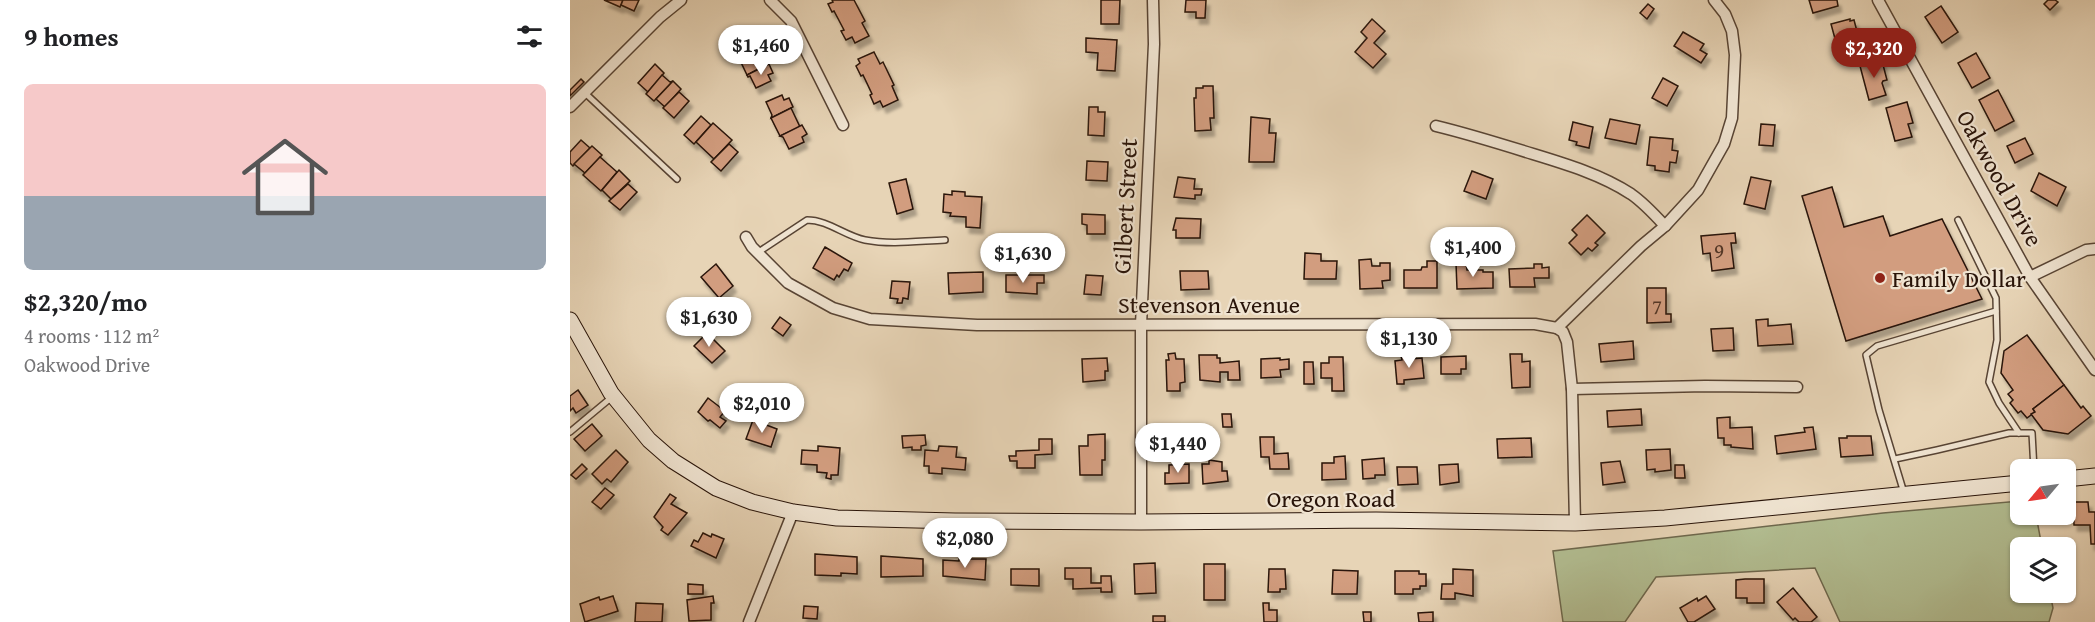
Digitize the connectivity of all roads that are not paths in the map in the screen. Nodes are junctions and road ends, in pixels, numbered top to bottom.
1 (681, 0) edge
2 (770, 0) edge
3 (1153, 0) edge
4 (1714, 0) edge
5 (1878, 0) edge
6 (585, 93) junction
7 (570, 107) edge
8 (843, 125) dead end
9 (1436, 126) dead end
10 (677, 179) dead end
11 (1958, 220) dead end
12 (1665, 226) junction
13 (746, 237) dead end
14 (945, 240) dead end
15 (2095, 249) edge
16 (758, 253) junction
17 (2030, 277) junction
18 (1996, 311) junction
19 (570, 320) edge
20 (1141, 325) junction
21 (1557, 327) junction
22 (2095, 370) edge
23 (1797, 387) dead end
24 (1572, 389) junction
25 (614, 396) junction
26 (570, 432) edge
27 (2019, 433) junction
28 (1895, 459) junction
29 (2033, 459) edge
30 (2095, 477) edge
31 (2076, 478) edge
32 (2010, 484) edge
33 (1904, 494) junction
34 (793, 512) junction
35 (1141, 522) junction
36 (1575, 523) junction
37 (749, 622) edge

1 - 6 street
2 - 8 street
3 - 20 street, Gilbert Street
4 - 12 street
5 - 17 street, Oakwood Drive
6 - 7 street
6 - 10 lane
9 - 12 street
11 - 18 lane
12 - 21 street
13 - 16 street, Stevenson Avenue
14 - 16 lane
15 - 17 street
16 - 20 street, Stevenson Avenue
17 - 22 street, Oakwood Drive
18 - 27 lane
18 - 28 lane
19 - 25 street, Oregon Road
20 - 21 street, Stevenson Avenue
20 - 35 street, Gilbert Street
21 - 24 street
23 - 24 street
24 - 36 street
25 - 26 lane
25 - 34 street, Oregon Road
27 - 28 lane
27 - 29 lane
28 - 33 lane
30 - 31 street
32 - 33 street, Oregon Road
33 - 36 street, Oregon Road
34 - 35 street, Oregon Road
34 - 37 street
35 - 36 street, Oregon Road

